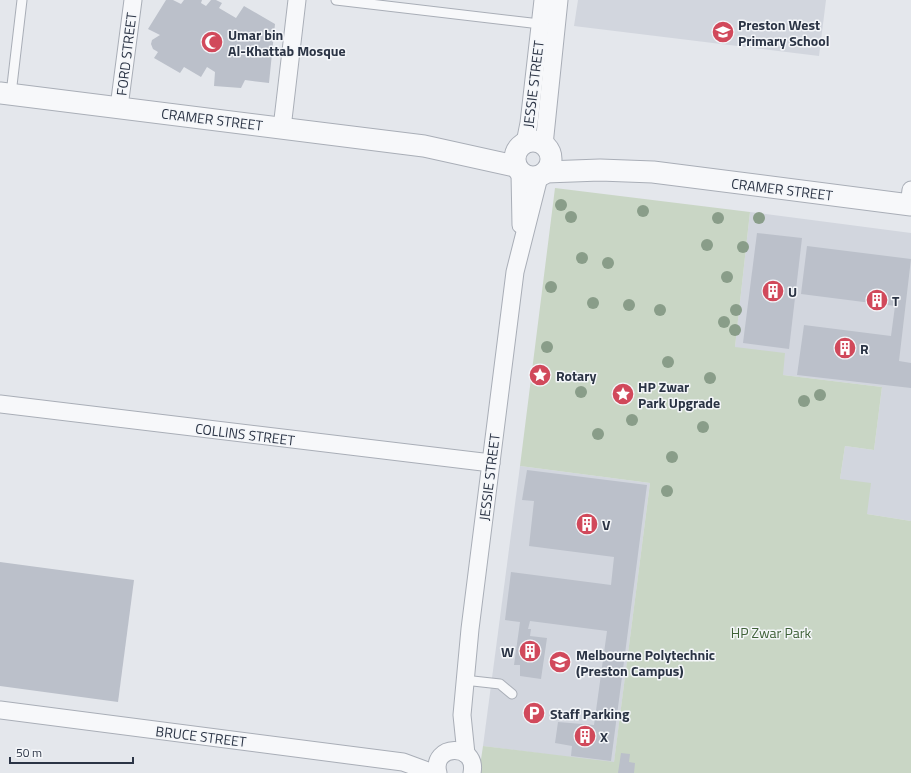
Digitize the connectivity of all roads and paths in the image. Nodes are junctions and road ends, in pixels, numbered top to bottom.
1 (22, 0) edge
2 (133, 0) edge
3 (298, 0) edge
4 (336, 0) edge
5 (543, 0) edge
6 (559, 0) edge
7 (548, 25) junction
8 (6, 93) edge
9 (119, 107) junction
10 (282, 128) junction
11 (532, 160) junction
12 (910, 200) edge
13 (0, 404) edge
14 (491, 463) junction
15 (464, 680) junction
16 (512, 694) dead end
17 (0, 710) edge
18 (462, 715) junction
19 (444, 754) junction
20 (466, 754) junction
21 (403, 762) junction
22 (433, 773) edge
23 (438, 773) edge
24 (472, 773) edge

1 - 8 lane
2 - 9 street, FORD STREET
3 - 10 street
4 - 7 lane
5 - 7 street, JESSIE STREET
6 - 7 street, JESSIE STREET
7 - 11 street, JESSIE STREET
8 - 9 street, CRAMER STREET
9 - 10 street, CRAMER STREET
10 - 11 street, CRAMER STREET
11 - 12 street, CRAMER STREET
11 - 14 street, JESSIE STREET
13 - 14 street, COLLINS STREET
14 - 15 street, JESSIE STREET
15 - 16 lane
15 - 18 street, JESSIE STREET
17 - 21 street, BRUCE STREET
18 - 19 street, JESSIE STREET
18 - 20 street, JESSIE STREET
19 - 20 street, BRUCE STREET
19 - 21 street, BRUCE STREET
19 - 23 street, JESSIE STREET
20 - 24 street, JESSIE STREET
21 - 22 street, BRUCE STREET

